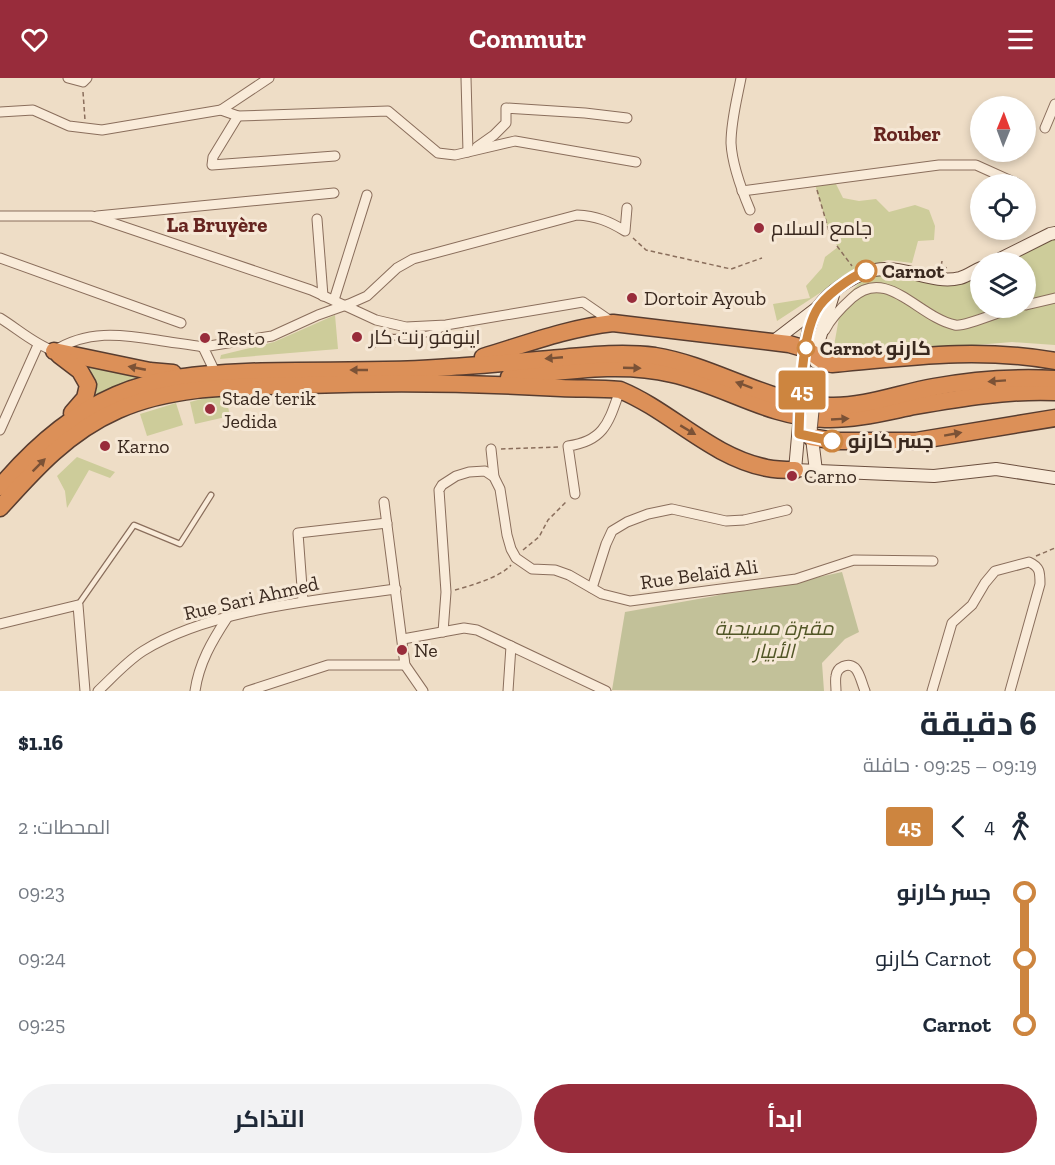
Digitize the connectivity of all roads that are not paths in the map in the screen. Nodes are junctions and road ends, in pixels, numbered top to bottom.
1 (68, 78) edge
2 (269, 78) edge
3 (466, 78) edge
4 (741, 78) edge
5 (85, 80) edge
6 (1055, 104) edge
7 (222, 110) junction
8 (0, 112) edge
9 (238, 116) junction
10 (627, 118) dead end
11 (1045, 128) dead end
12 (470, 151) junction
13 (335, 156) dead end
14 (636, 162) dead end
15 (996, 174) edge
16 (742, 191) junction
17 (334, 193) dead end
18 (367, 195) dead end
19 (627, 208) dead end
20 (750, 210) dead end
21 (0, 216) edge
22 (92, 216) junction
23 (317, 219) dead end
24 (1055, 233) edge
25 (1015, 252) edge
26 (0, 258) edge
27 (970, 273) edge
28 (833, 294) junction
29 (323, 296) junction
30 (1055, 298) edge
31 (338, 303) junction
32 (1036, 303) edge
33 (818, 307) junction
34 (0, 318) edge
35 (982, 318) edge
36 (458, 322) junction
37 (181, 323) dead end
38 (613, 323) junction
39 (774, 341) junction
40 (372, 346) dead end
41 (203, 347) junction
42 (46, 348) junction
43 (812, 361) junction
44 (1055, 361) edge
45 (412, 369) junction
46 (216, 374) junction
47 (1055, 379) edge
48 (428, 382) junction
49 (620, 390) junction
50 (1055, 392) edge
51 (1055, 418) edge
52 (0, 430) edge
53 (805, 431) junction
54 (54, 433) junction
55 (491, 449) road end
56 (795, 470) junction
57 (816, 471) junction
58 (494, 477) junction
59 (1055, 478) edge
60 (0, 487) edge
61 (575, 494) dead end
62 (211, 495) dead end
63 (384, 502) dead end
64 (0, 508) edge
65 (787, 510) dead end
66 (387, 524) junction
67 (933, 561) dead end
68 (592, 588) junction
69 (396, 589) junction
70 (303, 601) junction
71 (78, 605) junction
72 (227, 618) junction
73 (0, 624) edge
74 (443, 632) junction
75 (403, 639) junction
76 (511, 646) junction
77 (405, 665) junction
78 (85, 691) edge
79 (98, 691) edge
80 (195, 691) edge
81 (248, 691) edge
82 (423, 691) edge
83 (508, 691) edge
84 (606, 691) edge
85 (836, 691) edge
86 (865, 691) edge
87 (932, 691) edge
88 (1010, 691) edge

1 - 5 street
2 - 7 street
3 - 12 street
4 - 16 street
6 - 11 street
7 - 8 street
7 - 9 street
9 - 12 street
9 - 13 street
10 - 12 street
12 - 14 street
15 - 16 street
16 - 20 street
17 - 22 street
18 - 31 street
19 - 31 street
21 - 22 street
22 - 29 street
23 - 29 street
24 - 25 main road
26 - 37 street
27 - 28 main road
28 - 33 main road
28 - 43 main road
29 - 31 street
30 - 32 street
31 - 36 street
31 - 41 street
33 - 39 main road
33 - 43 main road
34 - 42 street
35 - 43 street
36 - 38 street
36 - 40 lane
38 - 39 highway
38 - 45 highway
39 - 43 highway
41 - 42 street
41 - 46 street
46 -> 42 highway
42 - 52 street
42 - 54 highway
43 - 44 highway
43 - 53 main road, bridge
45 -> 46 highway
47 -> 45 highway
46 - 54 highway
48 - 49 highway
48 -> 50 highway
64 -> 48 highway
49 -> 56 highway
49 - 61 street
53 -> 51 highway
53 - 56 main road
53 - 57 main road
54 - 60 highway
55 - 58 street, Rue Belaïd Ali
56 - 57 main road
57 - 59 main road
58 - 68 street, Rue Belaïd Ali
58 - 74 street
62 - 71 lane
63 - 66 street
65 - 68 street
66 - 69 street
66 - 70 street
67 - 68 street, Rue Belaïd Ali
69 - 70 street, Rue Sari Ahmed
69 - 75 street
70 - 72 street, Rue Sari Ahmed
71 - 73 street
71 - 78 street
72 - 79 street, Rue Sari Ahmed
72 - 80 street
74 - 75 street
74 - 76 street
75 - 77 street
76 - 83 street
76 - 84 street
77 - 81 street
77 - 82 street
85 - 86 street
87 - 88 street

